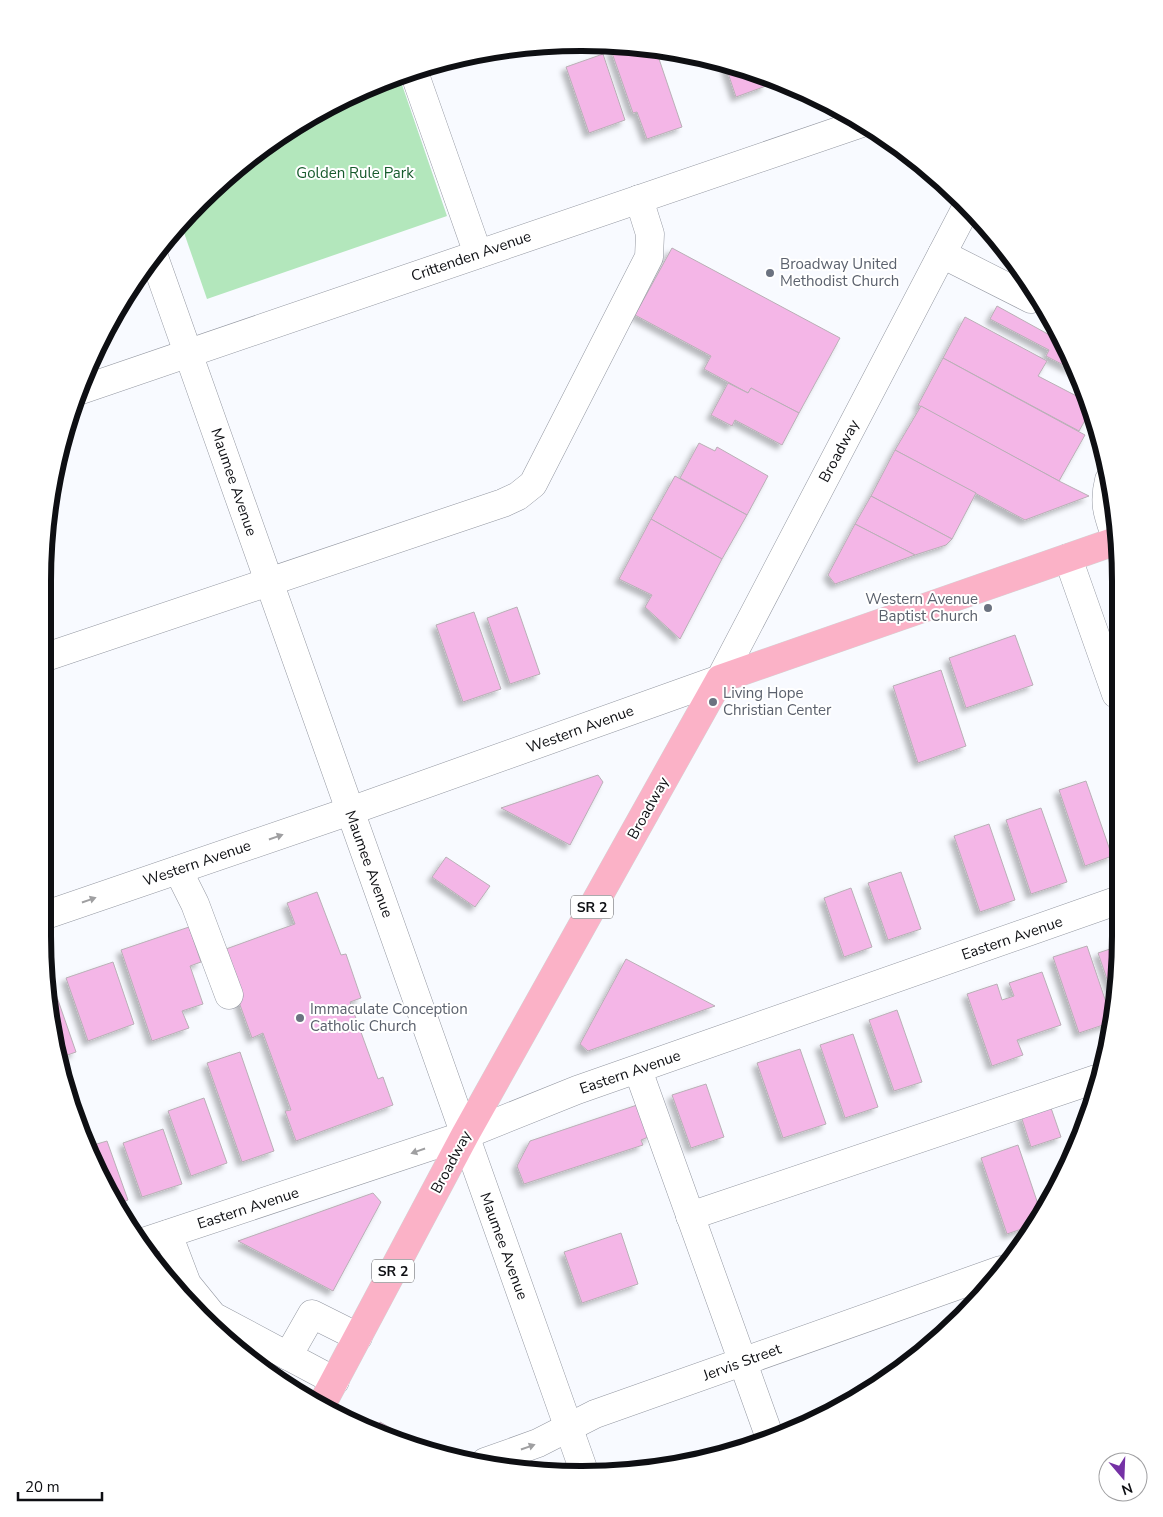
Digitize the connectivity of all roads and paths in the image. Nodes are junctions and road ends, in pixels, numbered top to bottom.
1 (416, 78) edge
2 (854, 127) edge
3 (639, 199) junction
4 (963, 214) edge
5 (478, 254) junction
6 (942, 254) junction
7 (157, 265) edge
8 (1029, 298) edge
9 (188, 352) junction
10 (89, 387) edge
11 (1110, 541) edge
12 (1068, 558) junction
13 (269, 582) junction
14 (51, 655) edge
15 (720, 679) junction
16 (1112, 683) edge
17 (350, 811) junction
18 (178, 870) junction
19 (1112, 902) edge
20 (51, 913) edge
21 (229, 995) dead end
22 (638, 1070) junction
23 (1092, 1080) edge
24 (464, 1135) junction
25 (690, 1216) junction
26 (156, 1238) edge
27 (989, 1274) edge
28 (212, 1315) edge
29 (214, 1316) edge
30 (358, 1337) junction
31 (288, 1356) junction
32 (743, 1362) junction
33 (335, 1381) junction
34 (325, 1399) edge
35 (569, 1428) junction
36 (768, 1432) edge
37 (496, 1459) edge
38 (582, 1466) edge

1 - 5 street
2 - 3 street, Crittenden Avenue
3 - 5 street, Crittenden Avenue
3 - 13 street
4 - 6 street, Broadway
5 - 9 street, Crittenden Avenue
6 - 8 street
6 - 15 street, Broadway
7 - 9 street, Maumee Avenue
9 - 10 street, Crittenden Avenue
9 - 13 street, Maumee Avenue
11 - 12 main road, Western Avenue
12 - 15 main road, Western Avenue
12 - 16 street
13 - 14 street
13 - 17 street, Maumee Avenue
15 - 17 street, Western Avenue
15 - 24 main road, Broadway / SR 2
18 -> 17 street, Western Avenue
17 - 24 street, Maumee Avenue
20 -> 18 street, Western Avenue
18 - 21 street
19 - 22 street, Eastern Avenue
22 - 24 street, Eastern Avenue
22 - 25 street
23 - 25 street
24 -> 26 street, Eastern Avenue
24 - 30 main road, Broadway / SR 2
24 - 35 street, Maumee Avenue
25 - 32 street
26 - 28 street
27 - 32 street, Jervis Street
29 - 31 street
30 - 31 street
30 - 33 main road, Broadway / SR 2
31 - 33 street
32 - 35 street, Jervis Street
32 - 36 street
33 - 34 main road, Broadway / SR 2
37 -> 35 street, Jervis Street
35 - 38 street, Maumee Avenue

